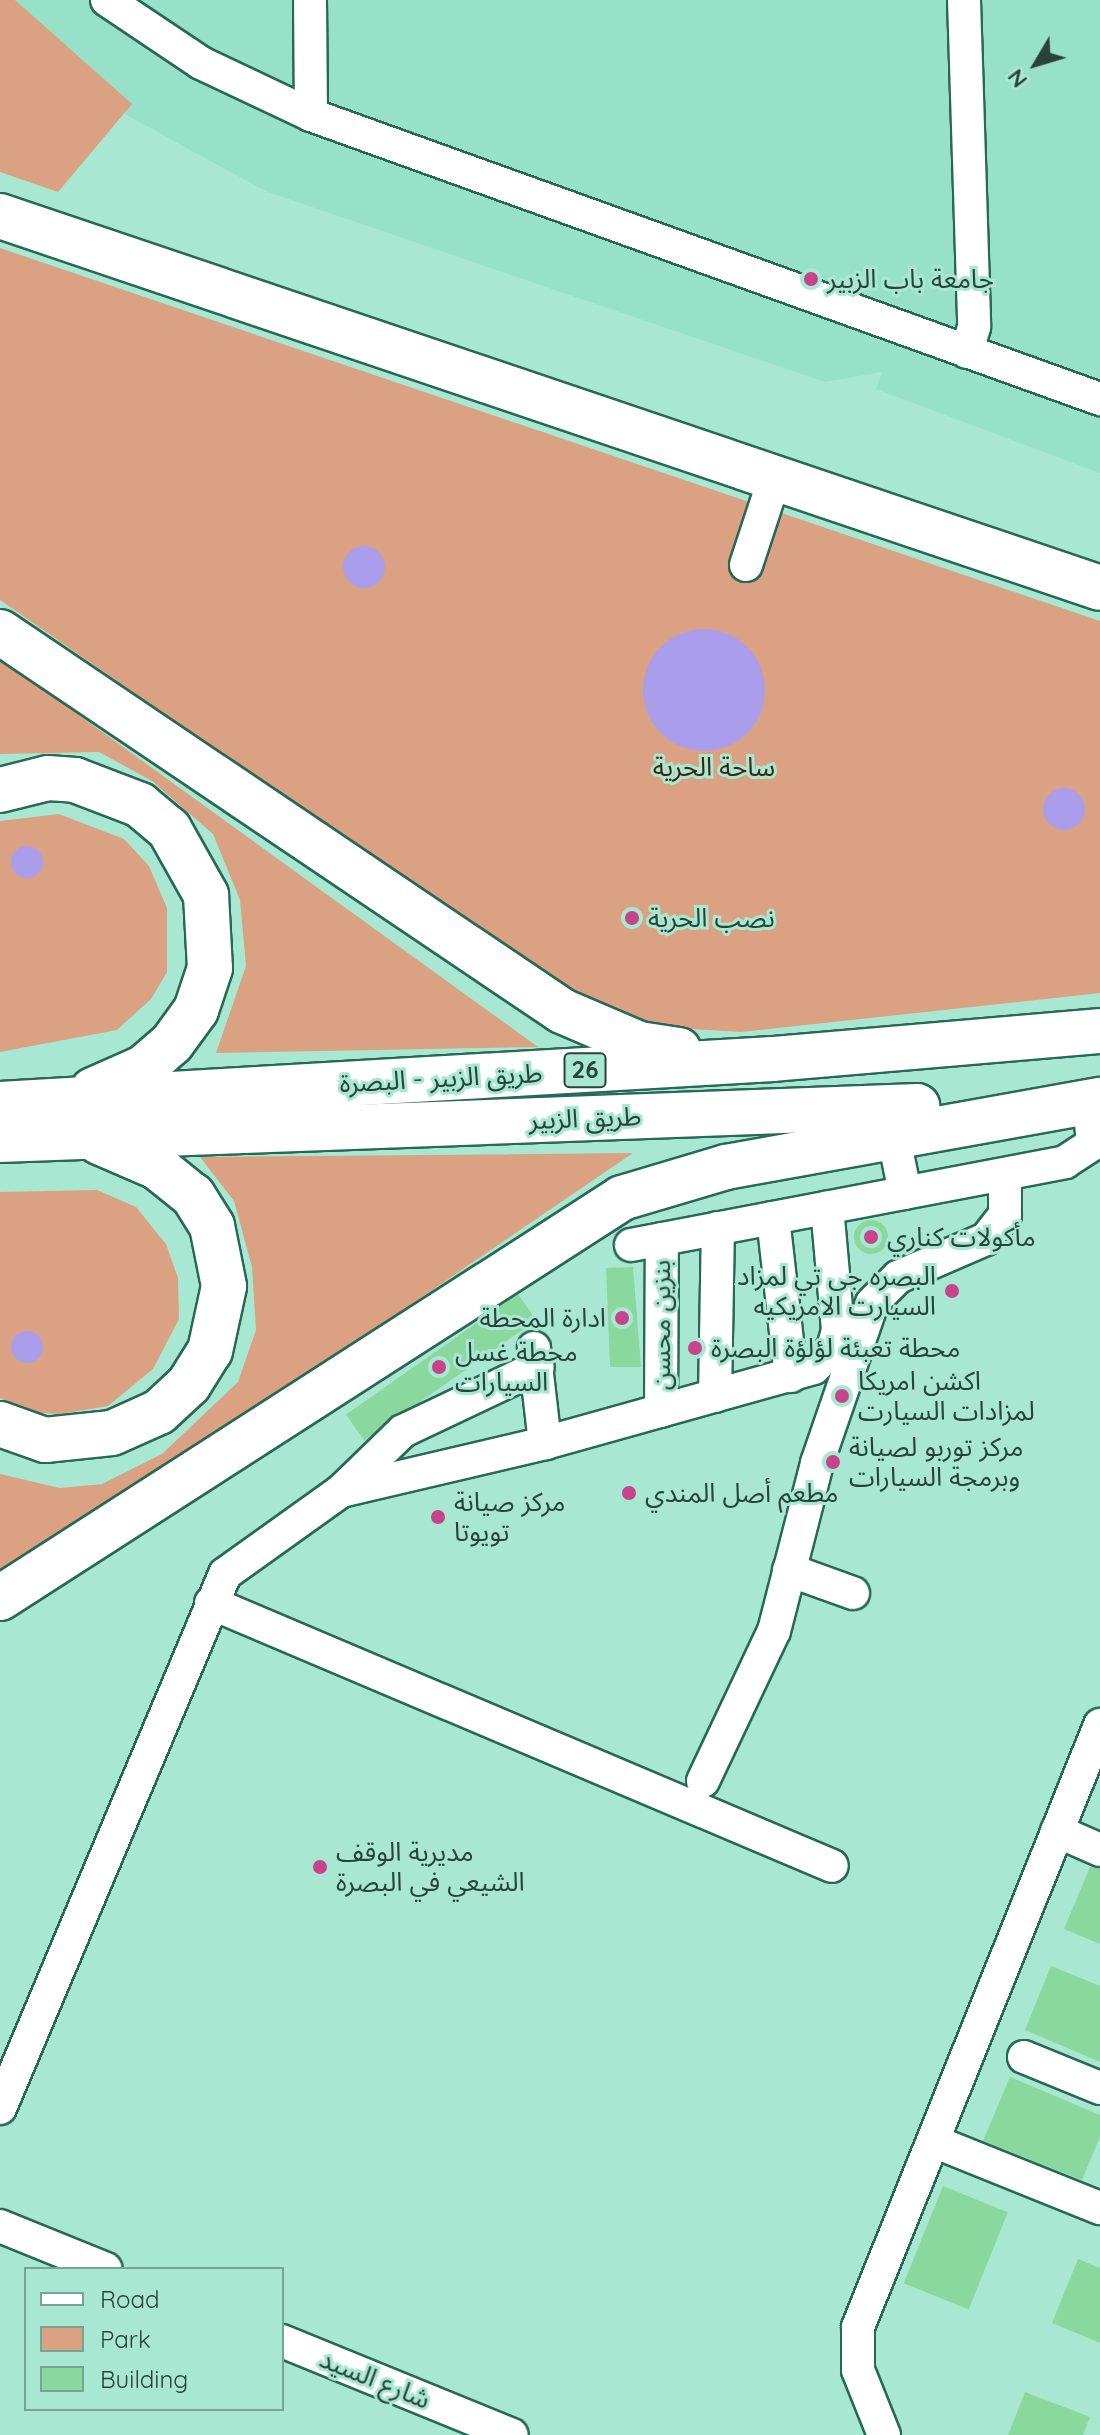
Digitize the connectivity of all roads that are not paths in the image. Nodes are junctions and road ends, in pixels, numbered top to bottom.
1 (107, 0) edge
2 (310, 0) edge
3 (964, 0) edge
4 (311, 115) junction
5 (0, 216) edge
6 (967, 352) junction
7 (1100, 399) edge
8 (775, 477) junction
9 (746, 565) dead end
10 (1100, 588) edge
11 (0, 632) edge
12 (0, 790) edge
13 (1100, 1031) edge
14 (773, 1059) junction
15 (1096, 1101) edge
16 (0, 1104) edge
17 (69, 1119) junction
18 (893, 1133) junction
19 (0, 1140) edge
20 (1005, 1176) junction
21 (905, 1193) junction
22 (827, 1207) junction
23 (773, 1218) junction
24 (718, 1228) junction
25 (791, 1376) junction
26 (715, 1396) junction
27 (661, 1411) junction
28 (0, 1424) edge
29 (545, 1443) junction
30 (341, 1491) junction
31 (789, 1570) junction
32 (853, 1593) dead end
33 (0, 1598) edge
34 (211, 1603) junction
35 (1100, 1725) edge
36 (703, 1781) dead end
37 (1057, 1831) junction
38 (1100, 1850) edge
39 (832, 1866) dead end
40 (1024, 2057) dead end
41 (1100, 2088) edge
42 (0, 2108) edge
43 (933, 2141) junction
44 (1099, 2204) edge
45 (0, 2226) edge
46 (101, 2267) edge
47 (284, 2342) edge
48 (512, 2435) edge
49 (884, 2435) edge

1 - 4 street
2 - 4 street
3 - 6 street
4 - 6 street
5 - 8 highway
6 - 7 street
8 - 9 street
8 - 10 highway
11 - 14 highway
12 - 17 highway
13 - 14 highway, طريق الزبير - البصرة / 26
14 - 17 highway, طريق الزبير - البصرة / 26
15 - 17 highway, طريق الزبير / 26
15 - 18 highway
15 - 20 street
16 - 17 highway, 26
17 - 19 highway, 26
17 - 28 highway
18 - 21 street
18 - 33 highway
20 - 21 street
20 - 31 street
21 - 22 street
22 - 23 street
22 - 25 street
23 - 24 street
23 - 25 street
24 - 26 street
24 - 27 street, بنزين محسن
25 - 26 street
26 - 27 street
27 - 29 street
29 - 30 street
29 - 30 street
30 - 34 street
31 - 32 street
31 - 36 street
34 - 39 street
34 - 42 street
35 - 37 street
37 - 38 street
37 - 43 street
40 - 41 street
43 - 44 street
43 - 49 street
45 - 46 street
47 - 48 street, شارع السيد

